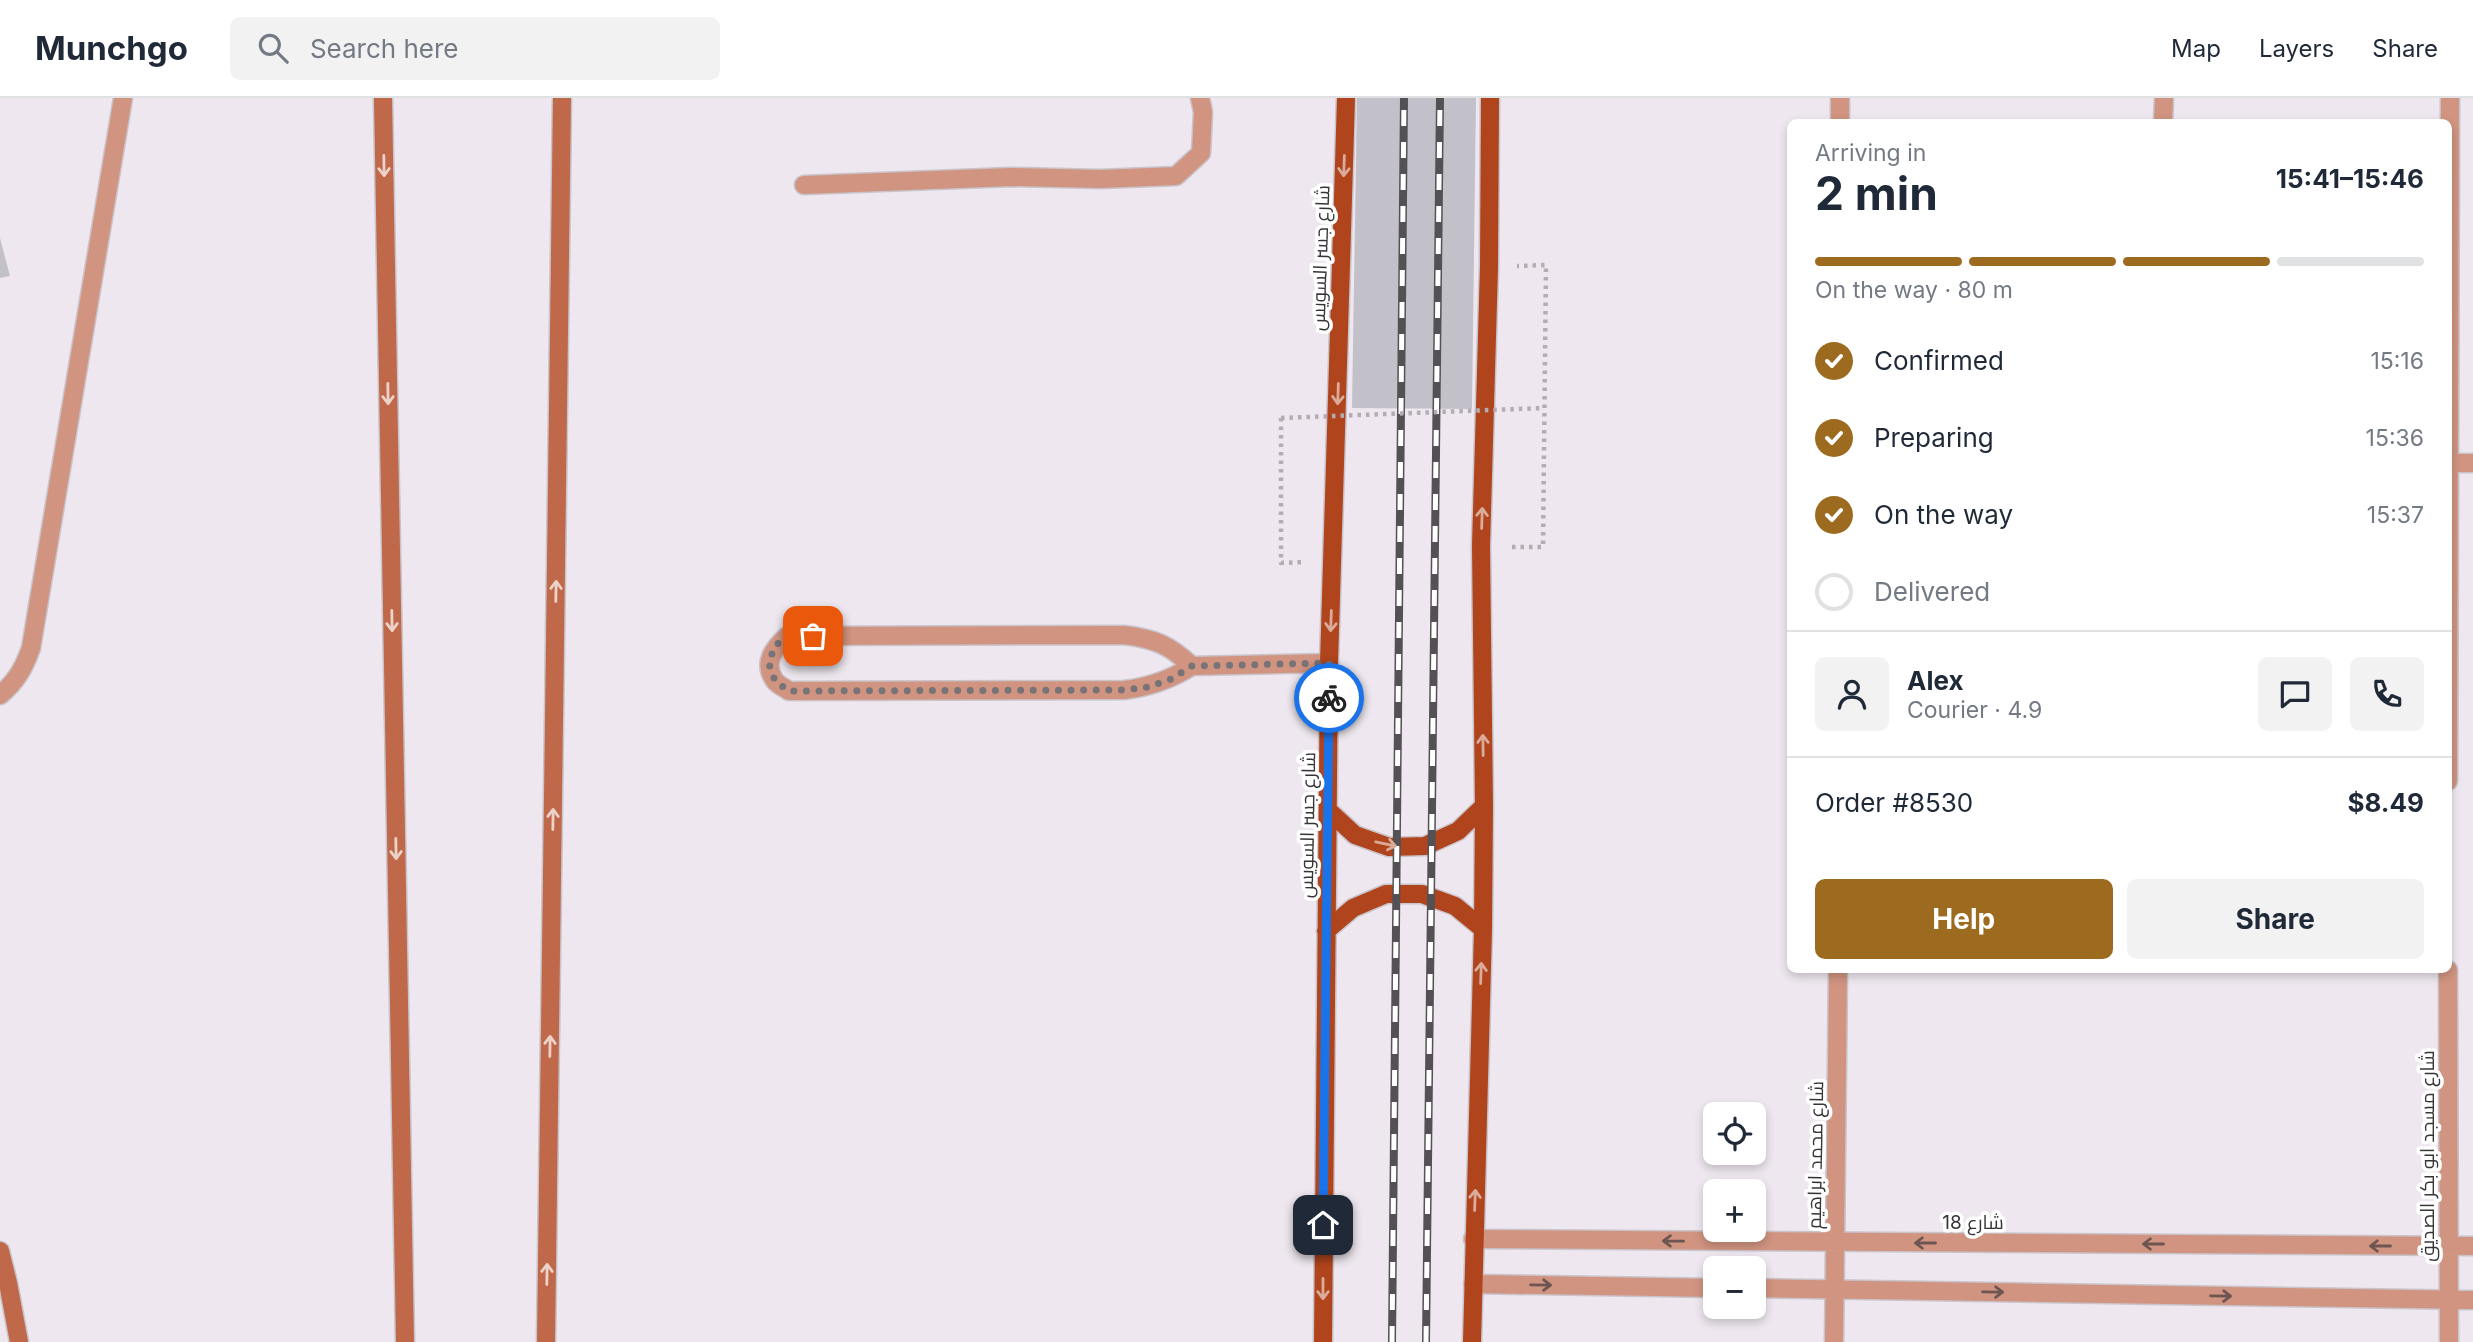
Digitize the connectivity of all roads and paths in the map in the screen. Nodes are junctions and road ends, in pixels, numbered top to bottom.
1 (123, 98) edge
2 (383, 98) edge
3 (562, 98) edge
4 (1200, 98) edge
5 (1346, 98) edge
6 (1490, 98) edge
7 (1840, 98) edge
8 (2164, 98) edge
9 (2450, 98) edge
10 (1840, 119) edge
11 (2163, 119) edge
12 (2450, 119) edge
13 (804, 185) dead end
14 (1546, 265) dead end
15 (1544, 408) junction
16 (2452, 463) edge
17 (2473, 463) edge
18 (1543, 547) dead end
19 (1281, 563) dead end
20 (1329, 663) junction
21 (1192, 666) junction
22 (0, 695) edge
23 (1484, 806) junction
24 (1329, 811) junction
25 (1483, 929) junction
26 (1326, 931) junction
27 (1838, 973) edge
28 (2448, 973) edge
29 (1474, 1239) junction
30 (1835, 1243) junction
31 (2449, 1246) junction
32 (2473, 1246) edge
33 (0, 1251) edge
34 (1473, 1283) junction
35 (1703, 1288) edge
36 (1766, 1289) edge
37 (1834, 1290) junction
38 (2449, 1300) junction
39 (2473, 1300) edge
40 (19, 1342) edge
41 (405, 1342) edge
42 (546, 1342) edge
43 (1323, 1342) edge
44 (1472, 1342) edge
45 (1834, 1342) edge
46 (2449, 1342) edge

1 - 22 street
2 -> 41 main road
42 -> 3 main road
4 - 13 street
5 -> 20 main road, شارع جسر السويس
23 -> 6 main road
7 - 10 street
8 - 11 street
9 - 12 street
14 - 15 path
15 - 18 path
15 - 19 path, bridge
16 - 17 street
20 - 21 street
20 - 24 main road, شارع جسر السويس
21 - 21 street
24 -> 23 main road
23 - 25 main road
24 - 26 main road, شارع جسر السويس
25 - 26 main road
29 -> 25 main road
26 -> 43 main road, شارع جسر السويس
27 - 30 street, شارع محمد ابراهيم
28 - 31 street, شارع مسجد ابو بكر الصديق
30 -> 29 street, شارع 18
29 - 34 main road
31 -> 30 street, شارع 18
30 - 37 street, شارع محمد ابراهيم
31 - 32 street, شارع 18
31 - 38 street, شارع مسجد ابو بكر الصديق
33 - 40 main road
34 -> 35 street
34 - 44 main road
36 - 37 street
37 -> 38 street
37 - 45 street, شارع محمد ابراهيم
38 - 39 street
38 - 46 street, شارع مسجد ابو بكر الصديق

